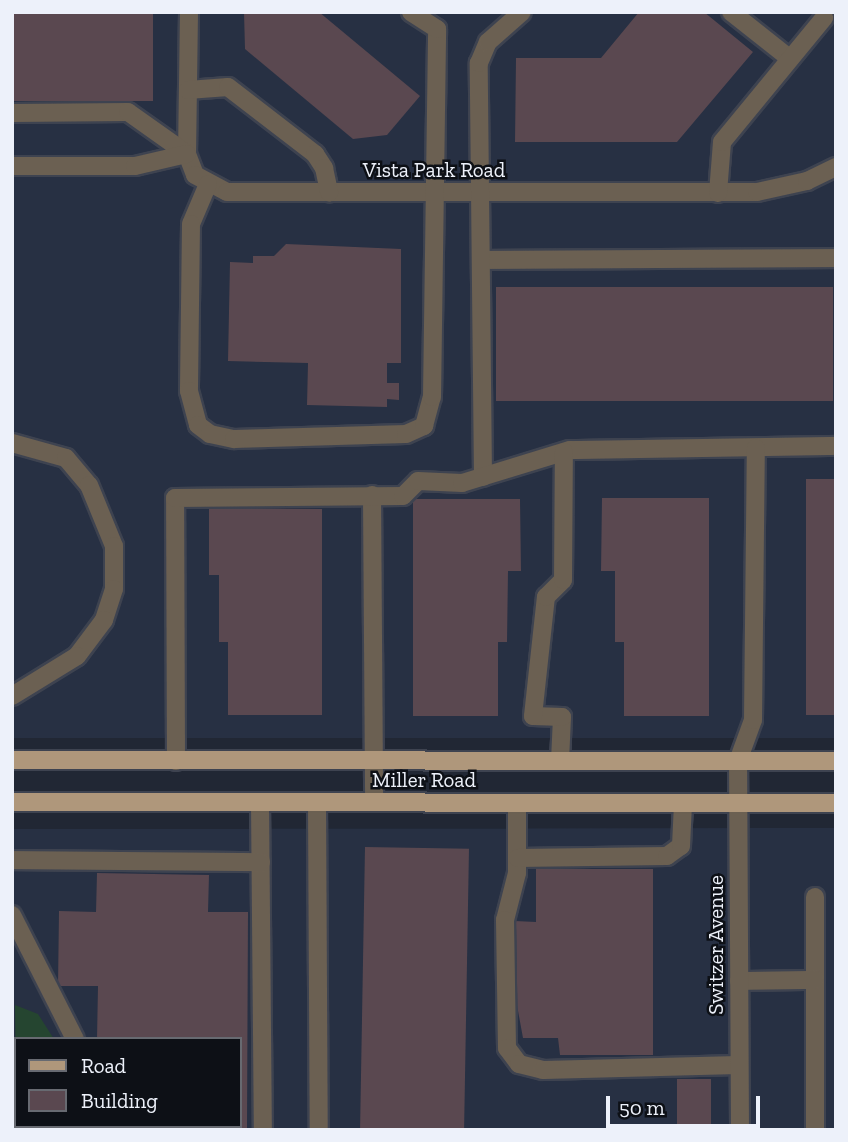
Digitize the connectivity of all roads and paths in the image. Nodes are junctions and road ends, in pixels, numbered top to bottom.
1 (189, 12) edge
2 (411, 12) edge
3 (522, 12) edge
4 (731, 12) edge
5 (826, 19) edge
6 (789, 58) junction
7 (188, 90) junction
8 (12, 113) edge
9 (187, 154) junction
10 (12, 166) edge
11 (836, 167) edge
12 (208, 184) junction
13 (329, 192) junction
14 (434, 192) junction
15 (484, 193) junction
16 (718, 193) junction
17 (836, 258) edge
18 (484, 260) junction
19 (12, 443) edge
20 (836, 446) edge
21 (756, 447) junction
22 (564, 452) junction
23 (483, 477) junction
24 (372, 495) junction
25 (12, 696) edge
26 (12, 760) edge
27 (176, 761) junction
28 (374, 761) junction
29 (560, 761) junction
30 (738, 761) junction
31 (836, 761) edge
32 (12, 802) edge
33 (260, 802) junction
34 (317, 802) junction
35 (374, 802) junction
36 (517, 803) junction
37 (683, 803) junction
38 (738, 803) junction
39 (836, 803) edge
40 (518, 859) junction
41 (12, 860) edge
42 (261, 862) junction
43 (815, 897) dead end
44 (12, 915) edge
45 (815, 980) junction
46 (739, 981) junction
47 (74, 1037) edge
48 (739, 1065) junction
49 (263, 1130) edge
50 (319, 1130) edge
51 (740, 1130) edge
52 (815, 1130) edge

1 - 7 street
2 - 14 street
3 - 15 street
4 - 6 street
5 - 6 street
6 - 16 street
7 - 9 street
7 - 13 street
8 - 9 street
9 - 10 street
9 - 12 street
11 - 16 street, Vista Park Road
12 - 13 street, Vista Park Road
12 - 14 street
13 - 14 street, Vista Park Road
14 - 15 street, Vista Park Road
15 - 16 street, Vista Park Road
15 - 18 street
17 - 18 street
18 - 23 street
19 - 25 street
20 - 21 street
21 - 22 street
21 - 30 street
22 - 23 street
22 - 29 street
23 - 24 street
24 - 27 street
24 - 28 street
26 - 27 main road, Miller Road
27 - 28 main road, Miller Road
28 - 29 main road, Miller Road
28 - 35 street
29 - 30 main road, Miller Road
30 - 31 main road, Miller Road
30 - 38 street, Switzer Avenue
32 - 33 main road, Miller Road
33 - 34 main road, Miller Road
33 - 42 street
34 - 35 main road, Miller Road
34 - 50 street
35 - 36 main road, Miller Road
36 - 37 main road, Miller Road
36 - 40 street
37 - 38 main road, Miller Road
37 - 40 street
38 - 39 main road, Miller Road
38 - 46 street, Switzer Avenue
40 - 48 street
41 - 42 street
42 - 49 street
43 - 45 street
44 - 47 street
45 - 46 street
45 - 52 street
46 - 48 street, Switzer Avenue
48 - 51 street, Switzer Avenue

